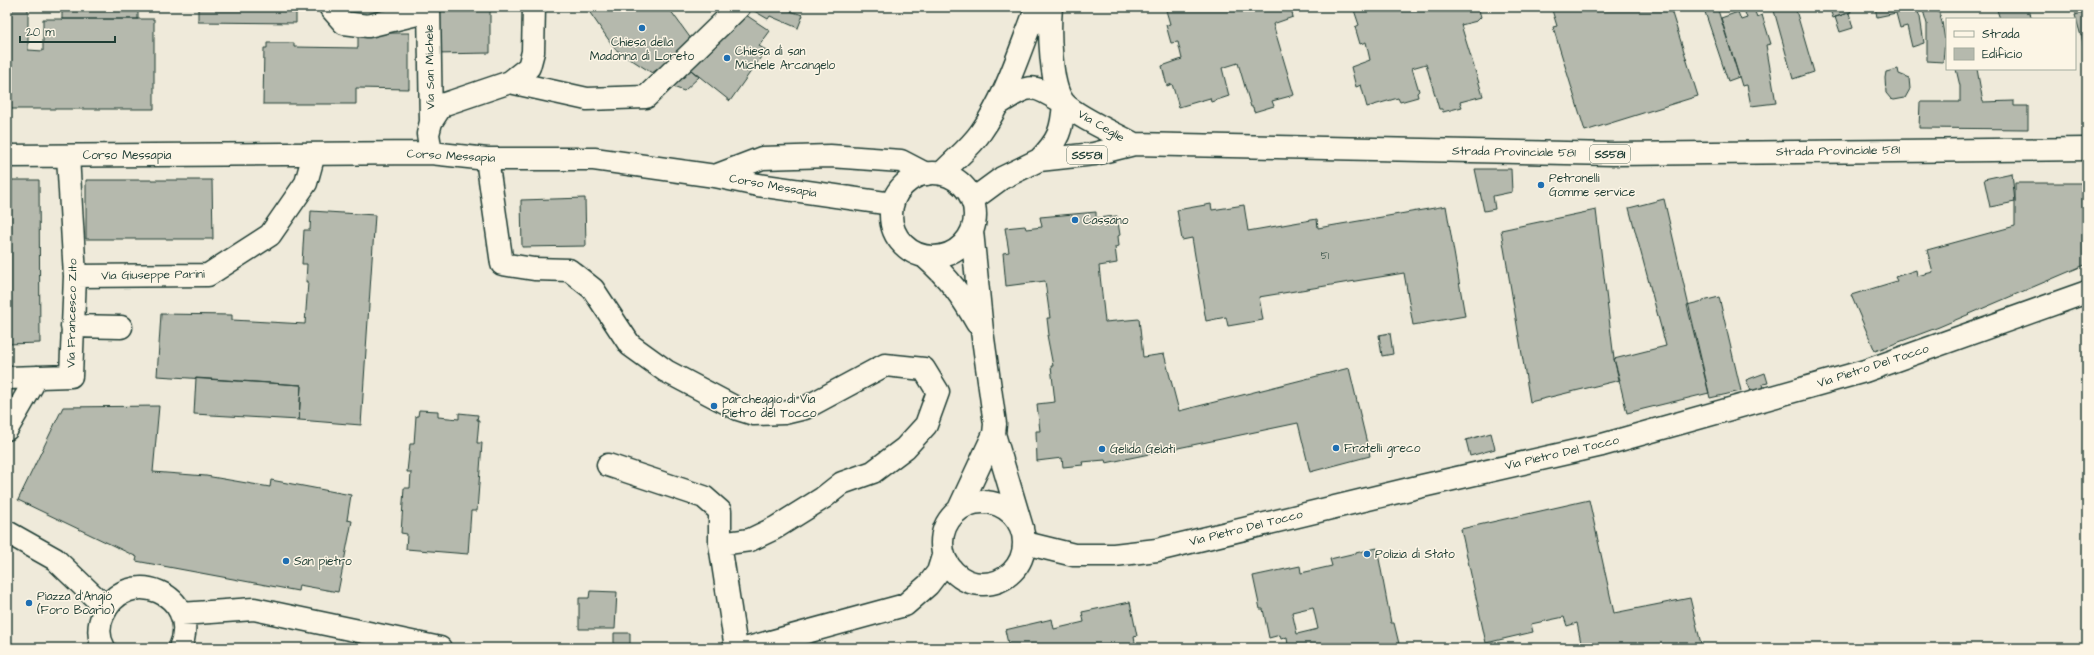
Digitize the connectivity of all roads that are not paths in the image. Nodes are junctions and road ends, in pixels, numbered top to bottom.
1 (330, 7) edge
2 (534, 7) edge
3 (739, 7) edge
4 (1037, 7) edge
5 (1051, 7) edge
6 (429, 9) edge
7 (510, 82) junction
8 (1000, 103) junction
9 (1064, 103) junction
10 (431, 122) junction
11 (1134, 144) junction
12 (2087, 149) edge
13 (431, 153) junction
14 (314, 154) junction
15 (7, 156) edge
16 (68, 156) junction
17 (487, 159) junction
18 (1039, 160) junction
19 (934, 174) junction
20 (715, 176) junction
21 (972, 200) junction
22 (892, 204) junction
23 (972, 231) junction
24 (925, 257) junction
25 (75, 276) junction
26 (2087, 292) edge
27 (72, 326) junction
28 (121, 326) dead end
29 (982, 331) junction
30 (37, 377) junction
31 (7, 378) edge
32 (7, 429) edge
33 (994, 434) junction
34 (608, 465) dead end
35 (959, 509) junction
36 (8, 532) edge
37 (1023, 535) junction
38 (720, 544) junction
39 (943, 556) junction
40 (106, 608) junction
41 (181, 614) junction
42 (104, 648) edge
43 (180, 648) edge
44 (440, 648) edge
45 (736, 648) edge
46 (748, 648) edge

1 - 6 street, Via San Michele
2 - 7 street
3 - 7 street
4 - 8 street
5 - 9 street
6 - 10 street, Via San Michele
7 - 10 street
8 - 9 street, Via Ceglie
8 - 19 street
9 - 11 street, Via Ceglie / SS581
9 - 18 street
10 - 13 street, Via San Michele
11 - 12 street, Strada Provinciale 581 / SS581
11 - 18 street, Via Ceglie / SS581
13 - 14 street, Corso Messapia
13 - 17 street, Corso Messapia
14 - 16 street, Corso Messapia
14 - 25 street, Via Giuseppe Parini
15 - 16 street, Corso Messapia
16 - 25 street, Via Francesco Zito
17 - 20 street, Corso Messapia
17 - 38 street
18 - 21 street, Via Ceglie / SS581
19 - 20 street
19 - 21 street
19 - 22 street
20 - 22 street, Corso Messapia
21 - 23 street
22 - 24 street
23 - 24 street
23 - 29 street
24 - 29 street
25 - 27 street, Via Francesco Zito
26 - 37 street, Via Pietro Del Tocco
27 - 28 street
27 - 30 street, Via Francesco Zito
29 - 33 street
30 - 31 street
30 - 32 street
33 - 35 street
33 - 37 street
34 - 38 street
35 - 37 street
35 - 39 street
36 - 40 street
37 - 39 street
38 - 45 street
39 - 46 street
40 - 41 street
40 - 42 street
41 - 43 street
41 - 44 street

